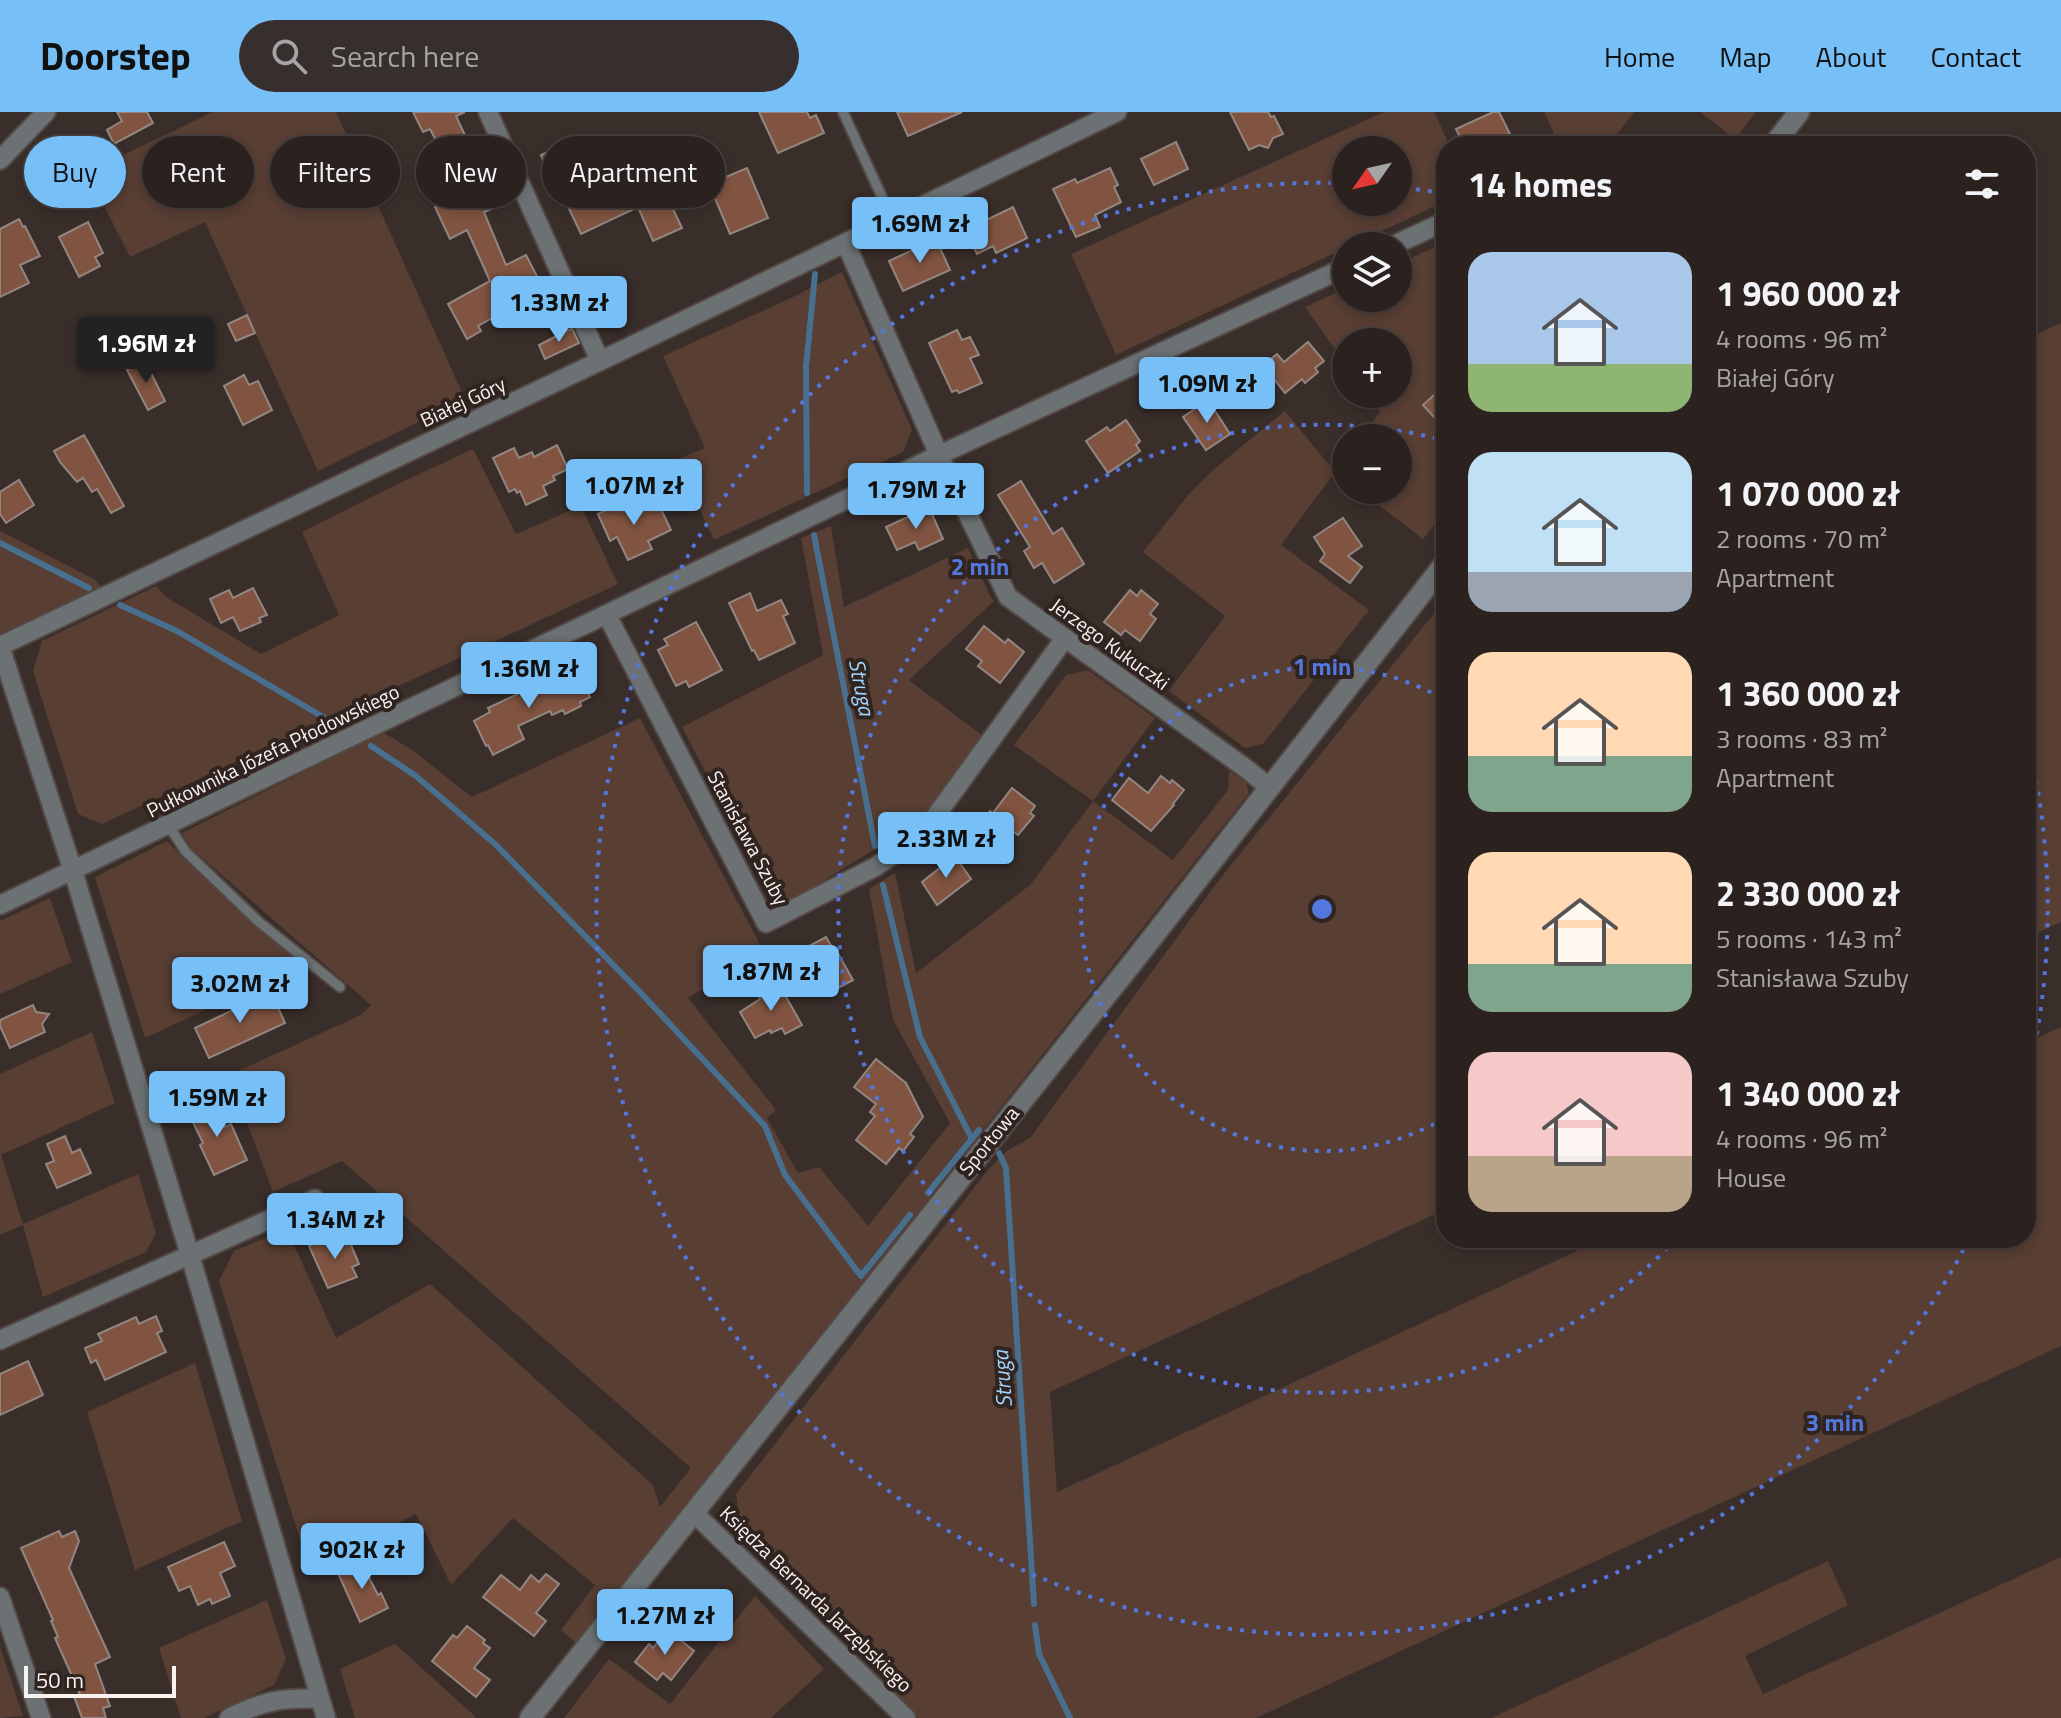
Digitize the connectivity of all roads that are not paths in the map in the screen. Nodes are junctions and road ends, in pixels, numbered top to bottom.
1 (46, 112) edge
2 (488, 112) edge
3 (843, 112) edge
4 (1117, 112) edge
5 (1799, 112) edge
6 (1781, 136) edge
7 (0, 160) edge
8 (892, 219) junction
9 (1436, 226) edge
10 (1412, 237) edge
11 (846, 244) junction
12 (1332, 273) edge
13 (600, 361) junction
14 (939, 455) junction
15 (1436, 575) edge
16 (607, 615) junction
17 (1065, 638) junction
18 (0, 646) edge
19 (1269, 787) junction
20 (168, 825) junction
21 (73, 871) junction
22 (0, 905) edge
23 (340, 987) dead end
24 (315, 1199) dead end
25 (190, 1255) junction
26 (0, 1340) edge
27 (694, 1513) junction
28 (0, 1597) edge
29 (320, 1699) junction
30 (41, 1718) edge
31 (229, 1718) edge
32 (326, 1718) edge
33 (530, 1718) edge
34 (906, 1718) edge

1 - 7 street
2 - 13 street
3 - 8 lane
4 - 8 street, Białej Góry
5 - 6 street
8 - 11 street, Białej Góry
9 - 10 street
11 - 13 street, Białej Góry
11 - 14 street, Jerzego Kukuczki
12 - 14 street, Pułkownika Józefa Płodowskiego
13 - 18 street, Białej Góry
14 - 16 street, Pułkownika Józefa Płodowskiego
14 - 17 street, Jerzego Kukuczki
15 - 19 street, Sportowa
16 - 17 street, Stanisława Szuby
16 - 20 street, Pułkownika Józefa Płodowskiego
17 - 19 street, Jerzego Kukuczki
18 - 21 street
19 - 27 street, Sportowa
20 - 21 street, Pułkownika Józefa Płodowskiego
20 - 23 lane
21 - 22 street, Pułkownika Józefa Płodowskiego
21 - 25 street
24 - 25 street
25 - 26 street
25 - 29 street
27 - 33 street, Sportowa
27 - 34 street, Księdza Bernarda Jarzębskiego
28 - 30 street
29 - 31 street
29 - 32 street

